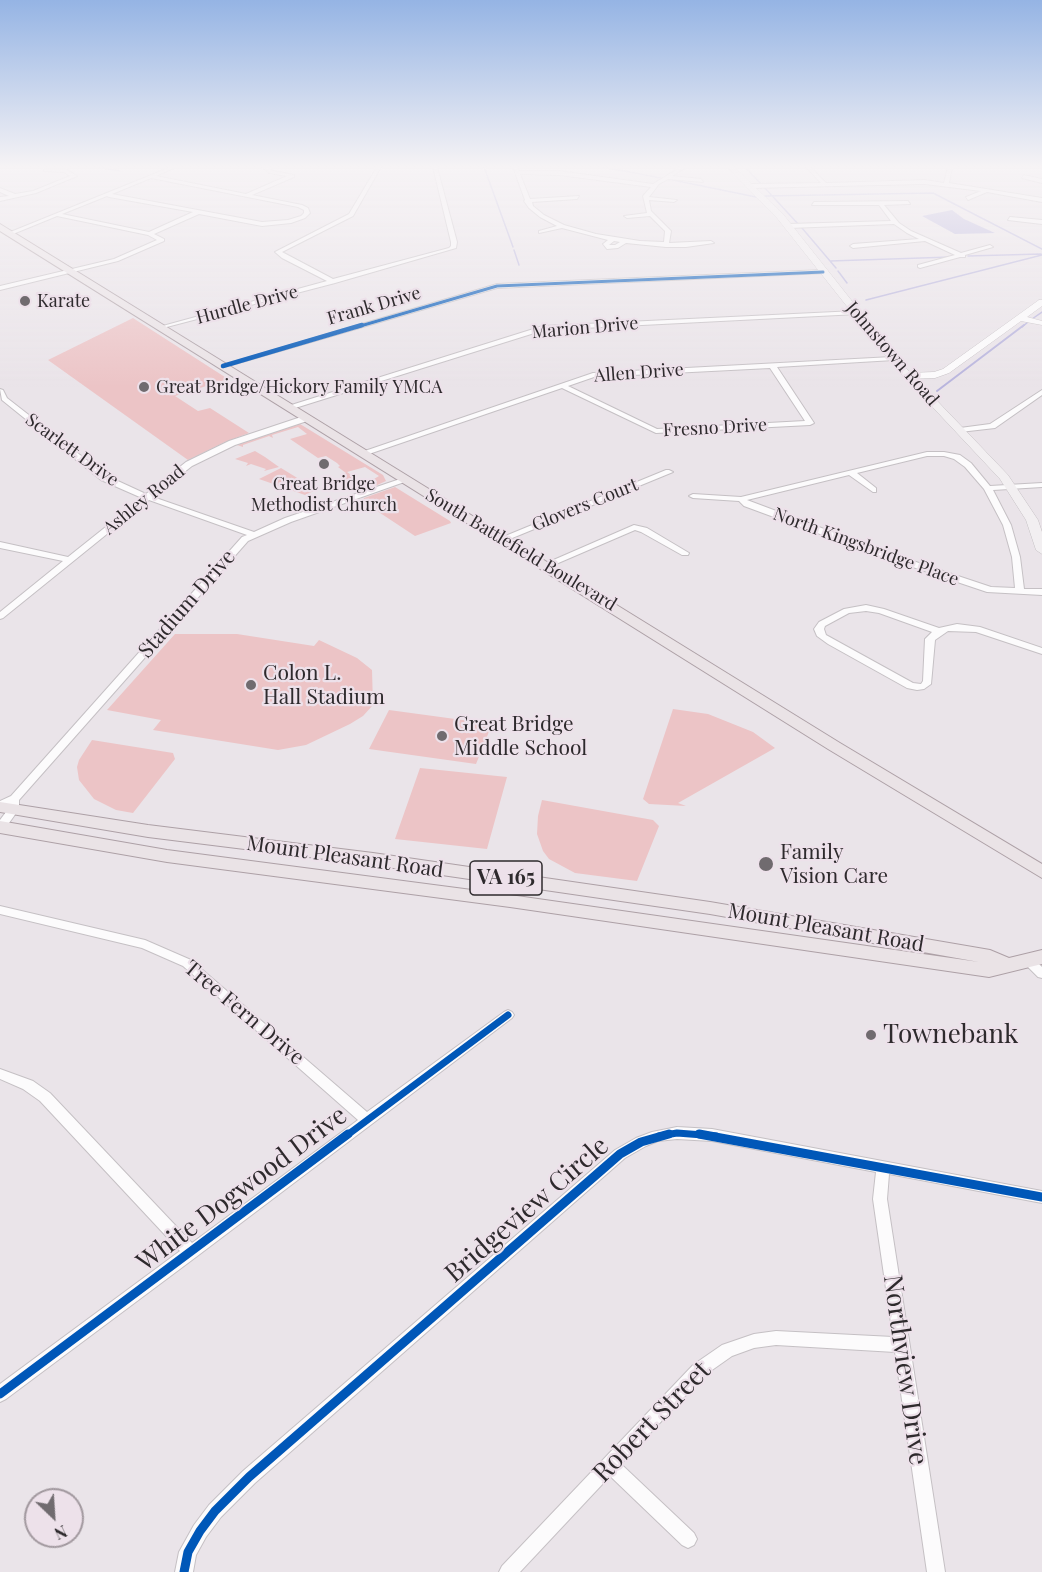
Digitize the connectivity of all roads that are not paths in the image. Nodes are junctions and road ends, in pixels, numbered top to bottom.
1 (22, 240) edge
2 (161, 240) edge
3 (301, 240) edge
4 (454, 240) edge
5 (610, 240) edge
6 (667, 240) edge
7 (800, 240) edge
8 (920, 240) edge
9 (924, 240) edge
10 (711, 243) dead end
11 (666, 245) junction
12 (853, 246) dead end
13 (990, 247) dead end
14 (963, 256) junction
15 (920, 266) dead end
16 (71, 272) junction
17 (823, 272) junction
18 (333, 282) junction
19 (0, 288) edge
20 (1042, 302) edge
21 (856, 313) junction
22 (1021, 318) junction
23 (1042, 323) edge
24 (161, 328) junction
25 (892, 359) junction
26 (772, 365) junction
27 (223, 366) junction
28 (908, 376) junction
29 (561, 385) junction
30 (1, 391) edge
31 (1042, 392) edge
32 (289, 407) junction
33 (307, 418) junction
34 (960, 430) junction
35 (363, 453) junction
36 (669, 472) dead end
37 (850, 472) junction
38 (406, 480) junction
39 (1042, 485) edge
40 (1012, 487) junction
41 (988, 488) junction
42 (873, 490) dead end
43 (693, 496) dead end
44 (147, 497) junction
45 (741, 499) junction
46 (252, 534) junction
47 (502, 539) junction
48 (0, 545) edge
49 (1042, 550) edge
50 (685, 553) dead end
51 (69, 560) junction
52 (546, 565) junction
53 (1020, 590) junction
54 (1042, 592) edge
55 (0, 616) edge
56 (939, 631) junction
57 (1042, 651) edge
58 (7, 805) edge
59 (0, 827) edge
60 (1042, 872) edge
61 (0, 910) edge
62 (806, 944) junction
63 (959, 952) junction
64 (1038, 964) edge
65 (1008, 966) junction
66 (507, 1015) dead end
67 (0, 1074) edge
68 (367, 1120) junction
69 (883, 1168) junction
70 (1042, 1197) edge
71 (191, 1252) junction
72 (901, 1345) junction
73 (0, 1394) edge
74 (609, 1464) junction
75 (688, 1539) dead end
76 (184, 1572) edge
77 (508, 1572) edge
78 (936, 1572) edge

1 - 16 main road, South Battlefield Boulevard
2 - 16 street
3 - 18 street, Hurdle Drive
4 - 18 street, Hurdle Drive
5 - 11 street
6 - 11 street
7 - 17 main road, Johnstown Road
8 - 12 street
9 - 14 street
10 - 11 street
13 - 14 street
14 - 15 street
16 - 19 street
16 - 24 main road, South Battlefield Boulevard
17 - 21 main road, Johnstown Road
17 - 27 street, Frank Drive
18 - 24 street, Hurdle Drive
20 - 22 street
21 - 25 main road, Johnstown Road
21 - 32 street, Marion Drive
22 - 23 street
22 - 28 street
24 - 27 main road, South Battlefield Boulevard
25 - 26 street, Allen Drive
25 - 28 main road, Johnstown Road
26 - 29 street, Allen Drive
26 - 29 street, Fresno Drive
27 - 32 main road, South Battlefield Boulevard
28 - 34 main road, Johnstown Road
29 - 35 street, Allen Drive
30 - 44 street, Scarlett Drive
31 - 34 street
32 - 33 main road, South Battlefield Boulevard
33 - 35 main road, South Battlefield Boulevard
33 - 44 street, Ashley Road
34 - 40 main road, Johnstown Road
35 - 38 main road, South Battlefield Boulevard
36 - 47 street, Glovers Court
37 - 41 street
37 - 42 street
37 - 45 street
38 - 46 street, Stadium Drive
38 - 47 main road, South Battlefield Boulevard
39 - 40 street
40 - 41 street
40 - 49 main road, Johnstown Road
41 - 53 street
43 - 45 street, North Kingsbridge Place
44 - 46 street, Scarlett Drive
44 - 51 street, Ashley Road
45 - 53 street, North Kingsbridge Place
46 - 58 street, Stadium Drive
47 - 52 main road, South Battlefield Boulevard
48 - 51 street
50 - 52 street
51 - 55 street, Ashley Road
52 - 60 main road, South Battlefield Boulevard
53 - 54 street, North Kingsbridge Place
56 - 56 street
56 - 57 street
58 - 59 street, Stadium Drive
58 - 63 main road, Mount Pleasant Road / VA 165
59 - 62 main road, Mount Pleasant Road / VA 165
61 - 68 street, Tree Fern Drive
62 - 63 main road
62 - 65 main road, Mount Pleasant Road / VA 165
63 - 65 main road, Mount Pleasant Road / VA 165
64 - 65 main road, Mount Pleasant Road / VA 165
66 - 68 street, White Dogwood Drive
67 - 71 street
68 - 71 street, White Dogwood Drive
69 - 70 street, Bridgeview Circle
69 - 72 street, Northview Drive
69 - 76 street, Bridgeview Circle
71 - 73 street, White Dogwood Drive
72 - 74 street, Robert Street
72 - 78 street, Northview Drive
74 - 75 street
74 - 77 street, Robert Street

